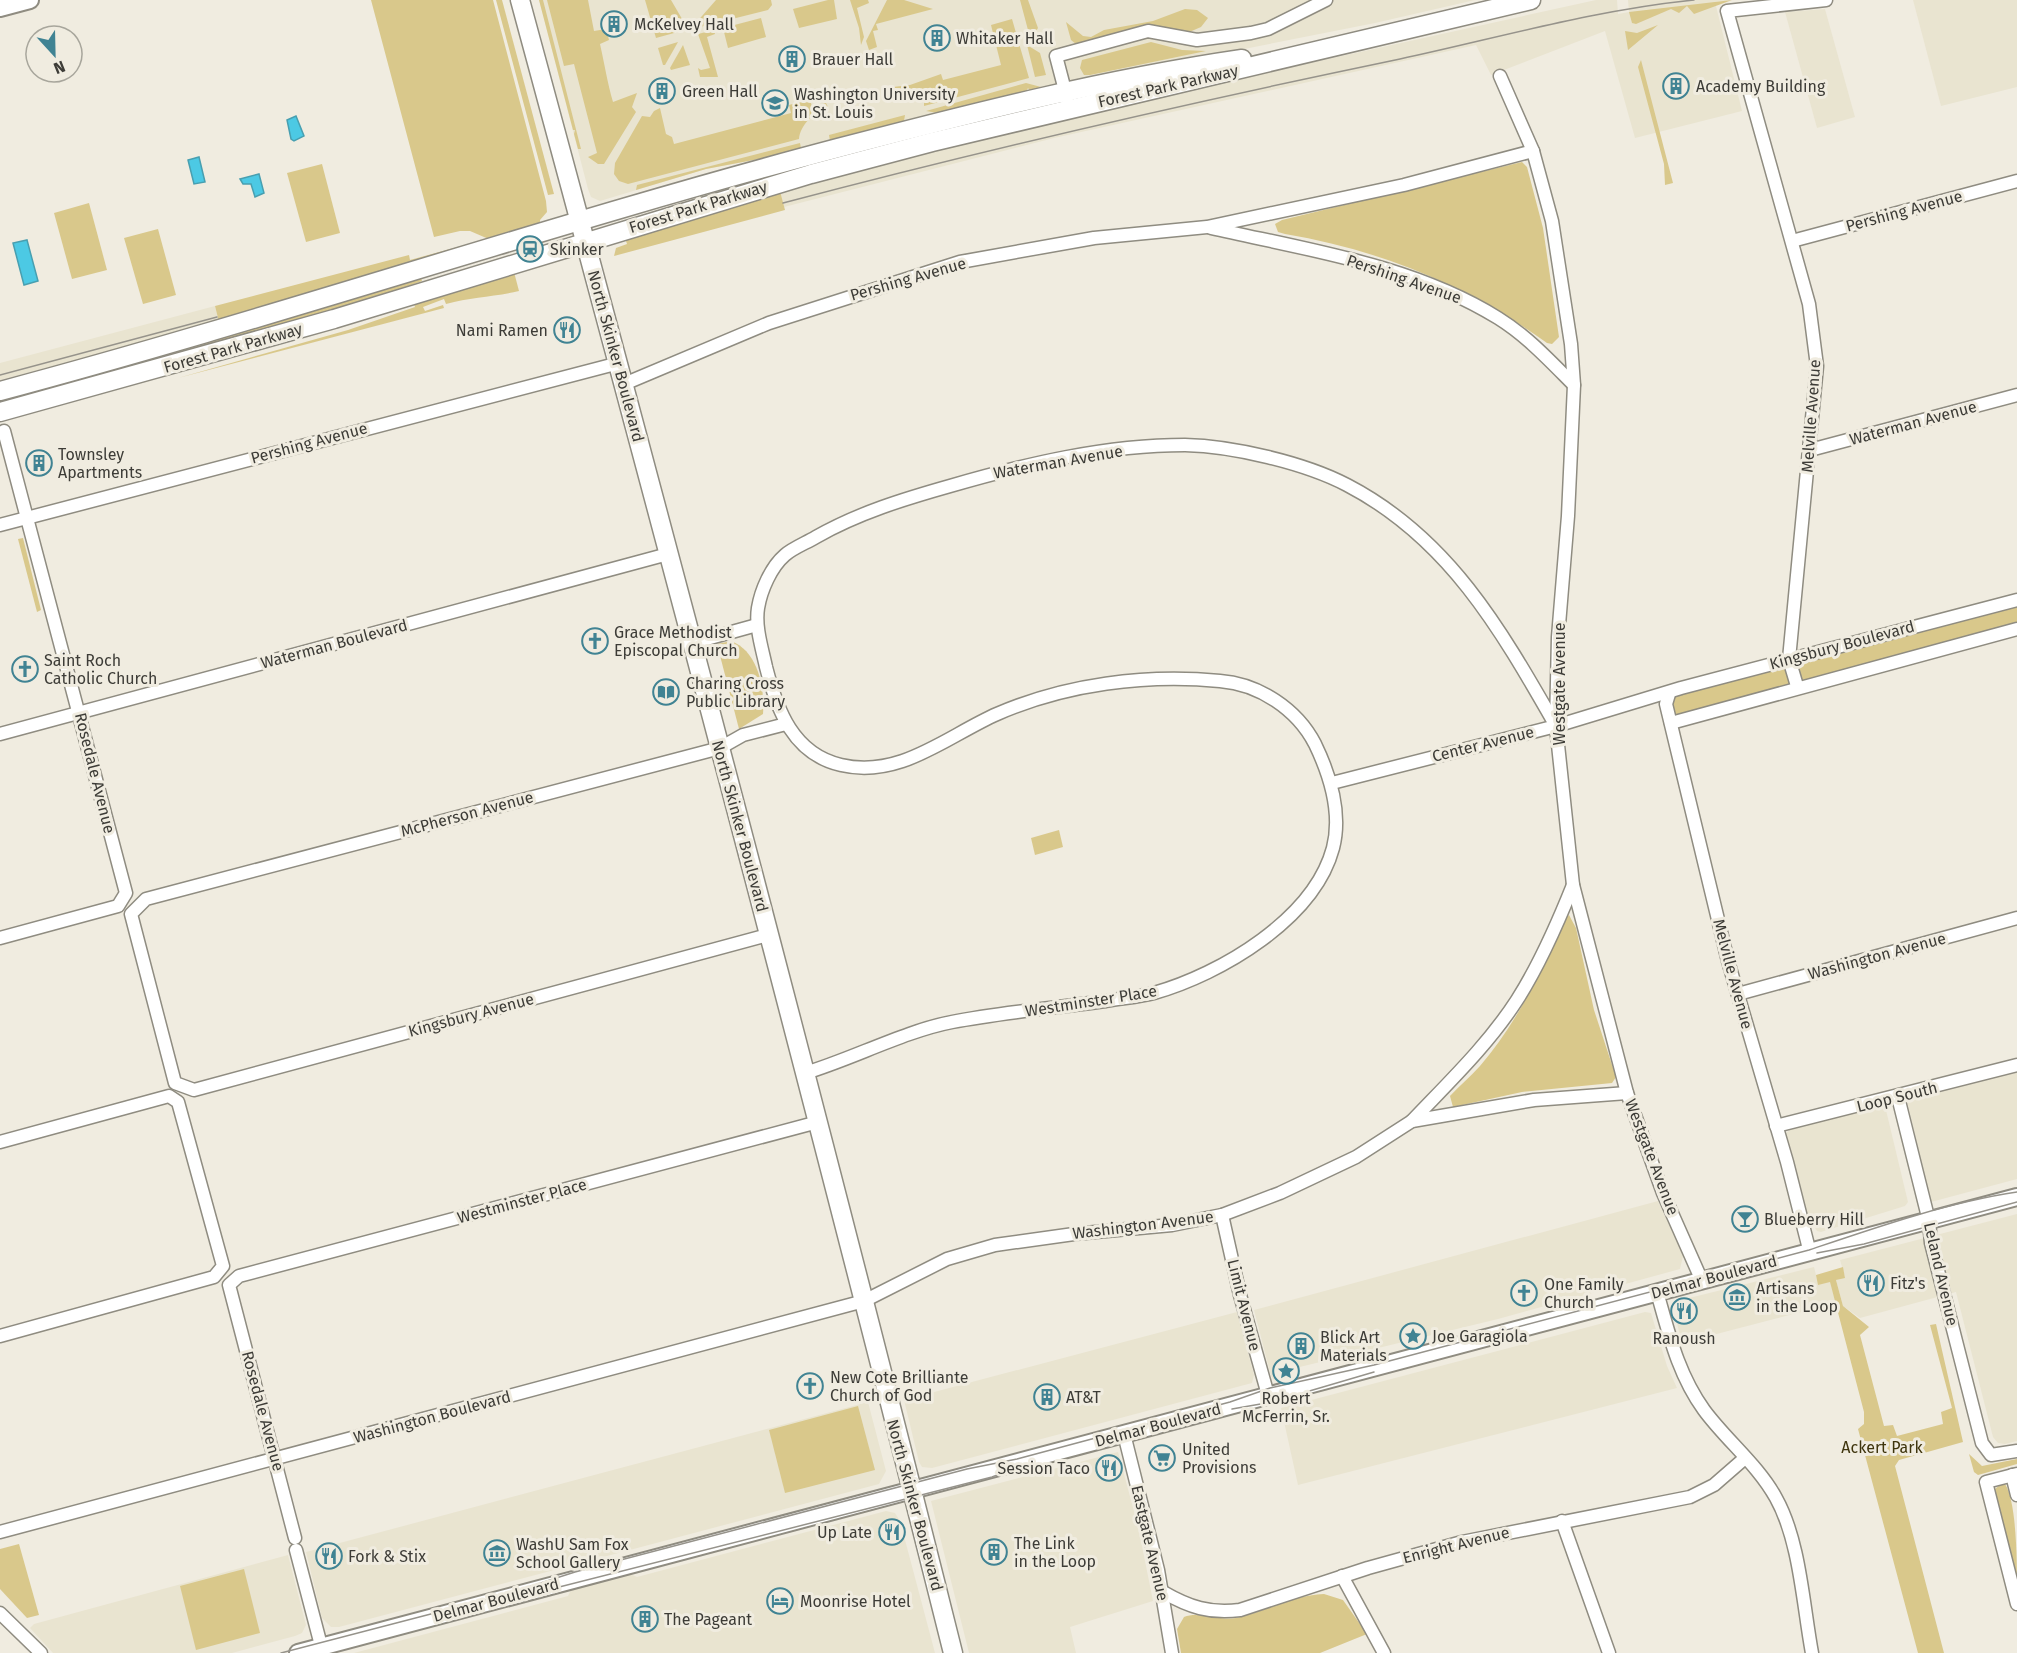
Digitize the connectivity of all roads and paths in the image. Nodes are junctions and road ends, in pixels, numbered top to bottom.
1 (30, 0) edge
2 (520, 0) edge
3 (1326, 0) edge
4 (1531, 0) edge
5 (1826, 0) edge
6 (0, 8) edge
7 (1333, 46) junction
8 (1500, 76) dead end
9 (1065, 91) junction
10 (1070, 109) junction
11 (1533, 151) junction
12 (2017, 182) edge
13 (579, 220) junction
14 (1207, 227) junction
15 (585, 241) junction
16 (1792, 241) junction
17 (619, 363) junction
18 (624, 384) junction
19 (1574, 385) junction
20 (0, 391) edge
21 (2017, 395) edge
22 (0, 412) edge
23 (4, 431) dead end
24 (1810, 450) junction
25 (27, 518) junction
26 (0, 525) edge
27 (668, 554) junction
28 (2017, 600) edge
29 (757, 625) junction
30 (2017, 629) edge
31 (692, 643) junction
32 (1789, 659) junction
33 (1797, 686) junction
34 (1669, 694) junction
35 (80, 713) junction
36 (1671, 723) junction
37 (786, 724) junction
38 (1556, 726) junction
39 (0, 734) edge
40 (720, 748) junction
41 (1332, 783) junction
42 (1573, 885) junction
43 (2017, 918) edge
44 (768, 935) junction
45 (0, 938) edge
46 (1738, 994) junction
47 (2017, 1065) edge
48 (805, 1073) junction
49 (175, 1083) joint
50 (1628, 1092) junction
51 (1898, 1097) junction
52 (1412, 1121) junction
53 (818, 1122) junction
54 (1776, 1126) junction
55 (0, 1142) edge
56 (2017, 1197) edge
57 (1222, 1215) junction
58 (1929, 1221) junction
59 (1809, 1252) junction
60 (1702, 1281) junction
61 (229, 1285) joint
62 (1657, 1292) junction
63 (864, 1301) junction
64 (0, 1336) edge
65 (1268, 1395) junction
66 (1124, 1434) junction
67 (2017, 1451) edge
68 (1745, 1458) junction
69 (276, 1459) junction
70 (2014, 1474) edge
71 (912, 1491) junction
72 (2017, 1496) edge
73 (1562, 1521) junction
74 (0, 1532) edge
75 (1342, 1576) junction
76 (1163, 1592) junction
77 (2017, 1604) edge
78 (0, 1613) edge
79 (322, 1650) edge
80 (41, 1653) edge
81 (298, 1653) edge
82 (953, 1653) edge
83 (1172, 1653) edge
84 (1384, 1653) edge
85 (1609, 1653) edge
86 (1812, 1653) edge

1 - 6 main road
2 - 13 main road, North Skinker Boulevard
3 - 9 street
4 - 7 main road, Forest Park Parkway
5 - 16 street, Melville Avenue
7 - 9 main road, Forest Park Parkway
7 - 10 main road, Forest Park Parkway
8 - 11 street, Westgate Avenue
9 - 10 street
9 - 13 main road, Forest Park Parkway
10 - 15 main road, Forest Park Parkway
11 - 14 street, Pershing Avenue
11 - 19 street, Westgate Avenue
12 - 16 street, Pershing Avenue
13 - 15 main road, North Skinker Boulevard
13 - 20 main road, Forest Park Parkway
14 - 18 street, Pershing Avenue
14 - 19 street, Pershing Avenue
15 - 17 main road, North Skinker Boulevard
15 - 22 main road, Forest Park Parkway
16 - 24 street, Melville Avenue
17 - 18 main road, North Skinker Boulevard
17 - 25 street, Pershing Avenue
18 - 27 main road, North Skinker Boulevard
19 - 38 street, Westgate Avenue
21 - 24 street, Waterman Avenue
23 - 25 street, Rosedale Avenue
24 - 32 street, Melville Avenue
25 - 26 street, Pershing Avenue
25 - 35 street, Rosedale Avenue
27 - 31 main road, North Skinker Boulevard
27 - 35 street, Waterman Boulevard
28 - 32 street, Kingsbury Boulevard
29 - 31 street
29 - 37 street, Waterman Avenue
29 - 38 street, Waterman Avenue
30 - 33 street, Kingsbury Boulevard
31 - 40 main road, North Skinker Boulevard
32 - 33 street, Melville Avenue
32 - 34 street, Kingsbury Boulevard
33 - 36 street, Kingsbury Boulevard
34 - 36 street, Melville Avenue
34 - 38 street, Center Avenue
35 - 39 street, Waterman Boulevard
35 - 45 street, Rosedale Avenue
36 - 46 street, Melville Avenue
37 - 40 street, McPherson Avenue
37 - 41 street
38 - 41 street, Center Avenue
38 - 42 street, Westgate Avenue
40 - 44 main road, North Skinker Boulevard
40 - 49 street, McPherson Avenue
41 - 48 street, Westminster Place
42 - 50 street, Westgate Avenue
42 - 52 street, Washington Avenue
43 - 46 street, Washington Avenue
44 - 48 main road, North Skinker Boulevard
44 - 49 street, Kingsbury Avenue
46 - 54 street, Melville Avenue
47 - 51 street, Loop South
48 - 53 main road, North Skinker Boulevard
50 - 52 street, Washington Avenue
50 - 60 street, Westgate Avenue
51 - 54 street, Loop South
51 - 58 street, Leland Avenue
52 - 57 street, Washington Avenue
53 - 61 street, Westminster Place
53 - 63 main road, North Skinker Boulevard
54 - 59 street, Melville Avenue
55 - 64 street
56 - 58 main road, Delmar Boulevard
57 - 63 street, Washington Avenue
57 - 65 street, Limit Avenue
58 - 59 main road, Delmar Boulevard
58 - 67 street, Leland Avenue
59 - 60 main road, Delmar Boulevard
60 - 62 main road, Delmar Boulevard
61 - 69 street, Rosedale Avenue
62 - 65 main road, Delmar Boulevard
62 - 68 street
63 - 69 street, Washington Boulevard
63 - 71 main road, North Skinker Boulevard
65 - 66 main road, Delmar Boulevard
66 - 71 main road, Delmar Boulevard
66 - 76 street, Eastgate Avenue
68 - 73 street, Enright Avenue
68 - 86 street
69 - 74 street, Washington Boulevard
69 - 79 street, Rosedale Avenue
70 - 72 street
70 - 77 street
71 - 79 main road, Delmar Boulevard
71 - 82 main road, North Skinker Boulevard
73 - 75 street, Enright Avenue
73 - 85 street
75 - 76 street, Enright Avenue
75 - 84 street
76 - 83 street, Eastgate Avenue
78 - 80 street
79 - 81 main road, Delmar Boulevard

